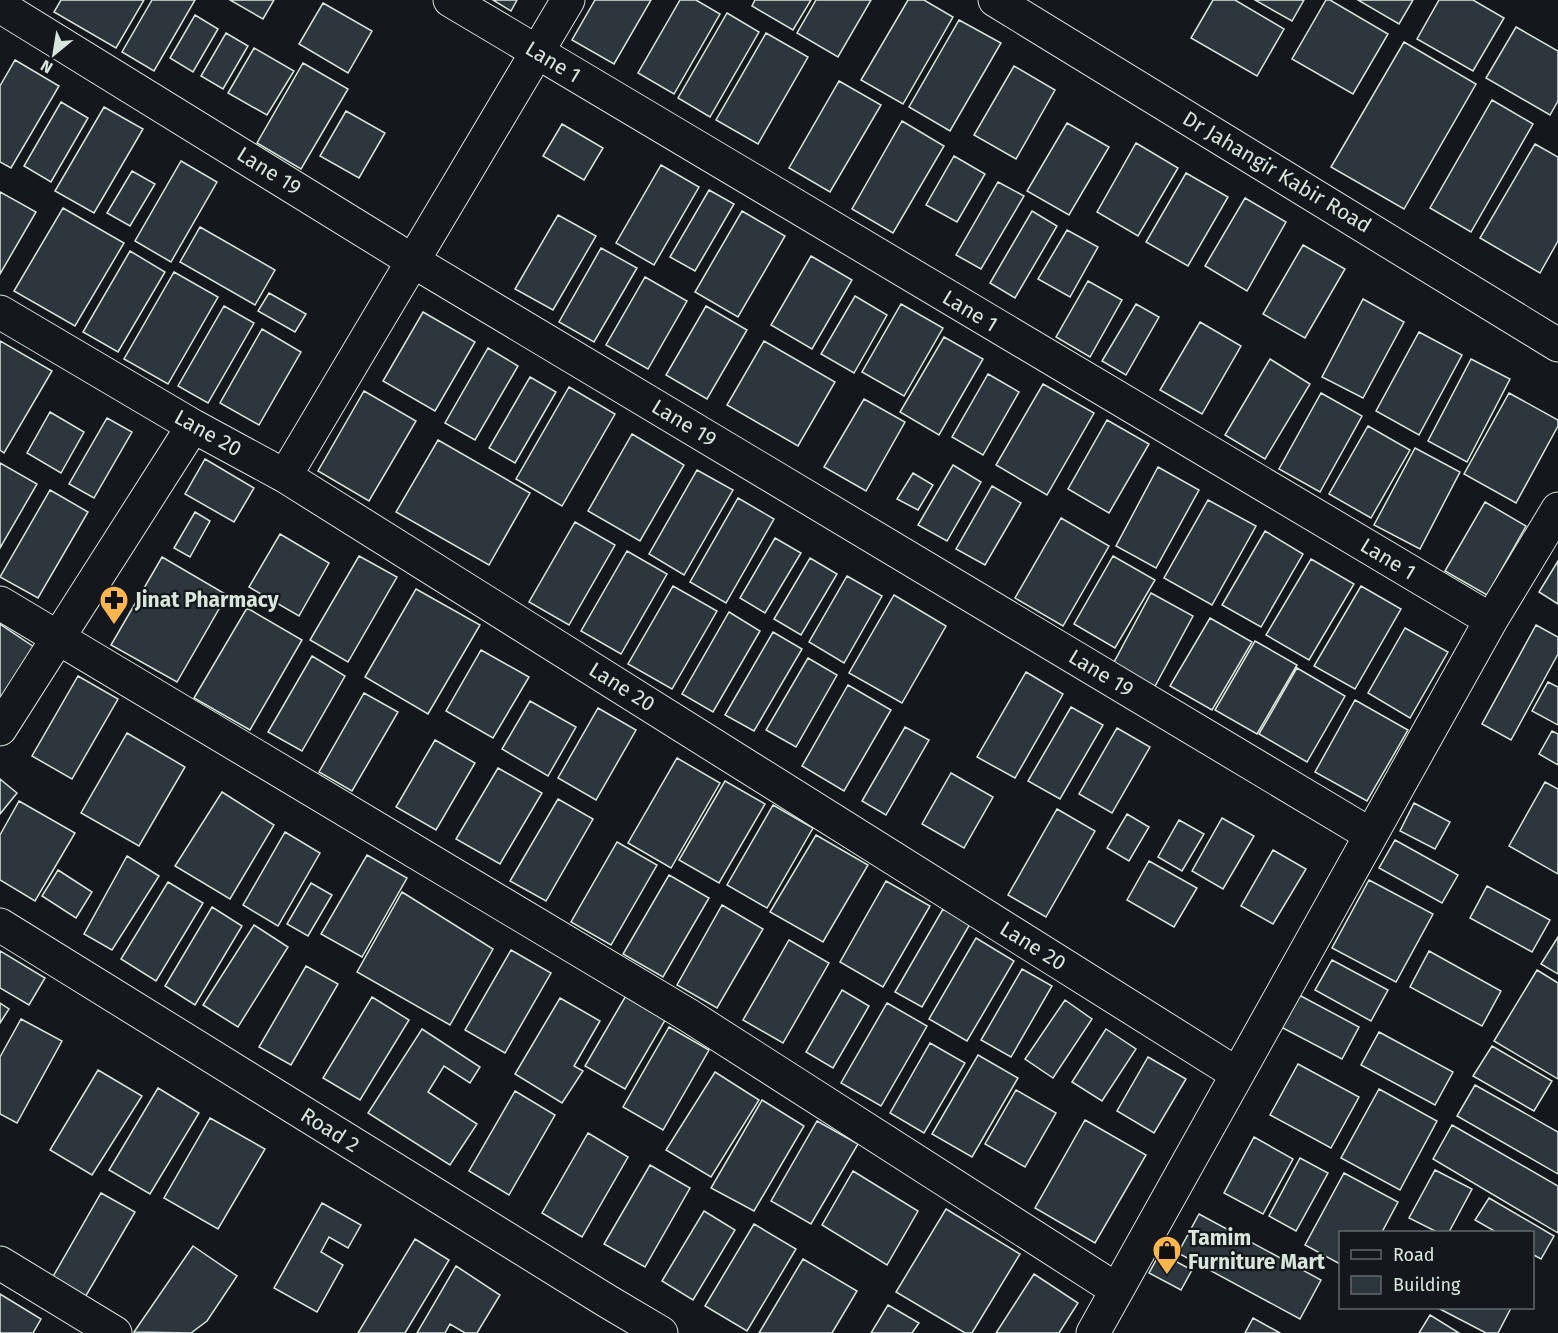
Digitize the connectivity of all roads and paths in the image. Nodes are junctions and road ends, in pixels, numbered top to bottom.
1 (450, 0) edge
2 (568, 0) edge
3 (995, 0) edge
4 (0, 6) edge
5 (535, 52) junction
6 (413, 261) junction
7 (0, 312) edge
8 (1558, 345) edge
9 (193, 426) junction
10 (285, 476) junction
11 (1558, 509) edge
12 (0, 603) edge
13 (1491, 620) junction
14 (57, 637) junction
15 (0, 729) edge
16 (1371, 836) junction
17 (0, 925) edge
18 (1237, 1074) junction
19 (0, 1263) edge
20 (1117, 1290) junction
21 (115, 1333) edge
22 (661, 1333) edge
23 (1093, 1333) edge

1 - 5 street, Lane 1
2 - 5 street
3 - 8 street, Dr Jahangir Kabir Road
4 - 6 street, Lane 19
5 - 6 street
5 - 13 street, Lane 1
6 - 10 street
6 - 16 street, Lane 19
7 - 9 street, Lane 20
9 - 10 street, Lane 20
9 - 14 street
10 - 18 street, Lane 20
11 - 13 street
12 - 14 street
13 - 16 street
14 - 15 street
14 - 20 street
16 - 18 street
17 - 22 street, Road 2
18 - 20 street
19 - 21 street
20 - 23 street

